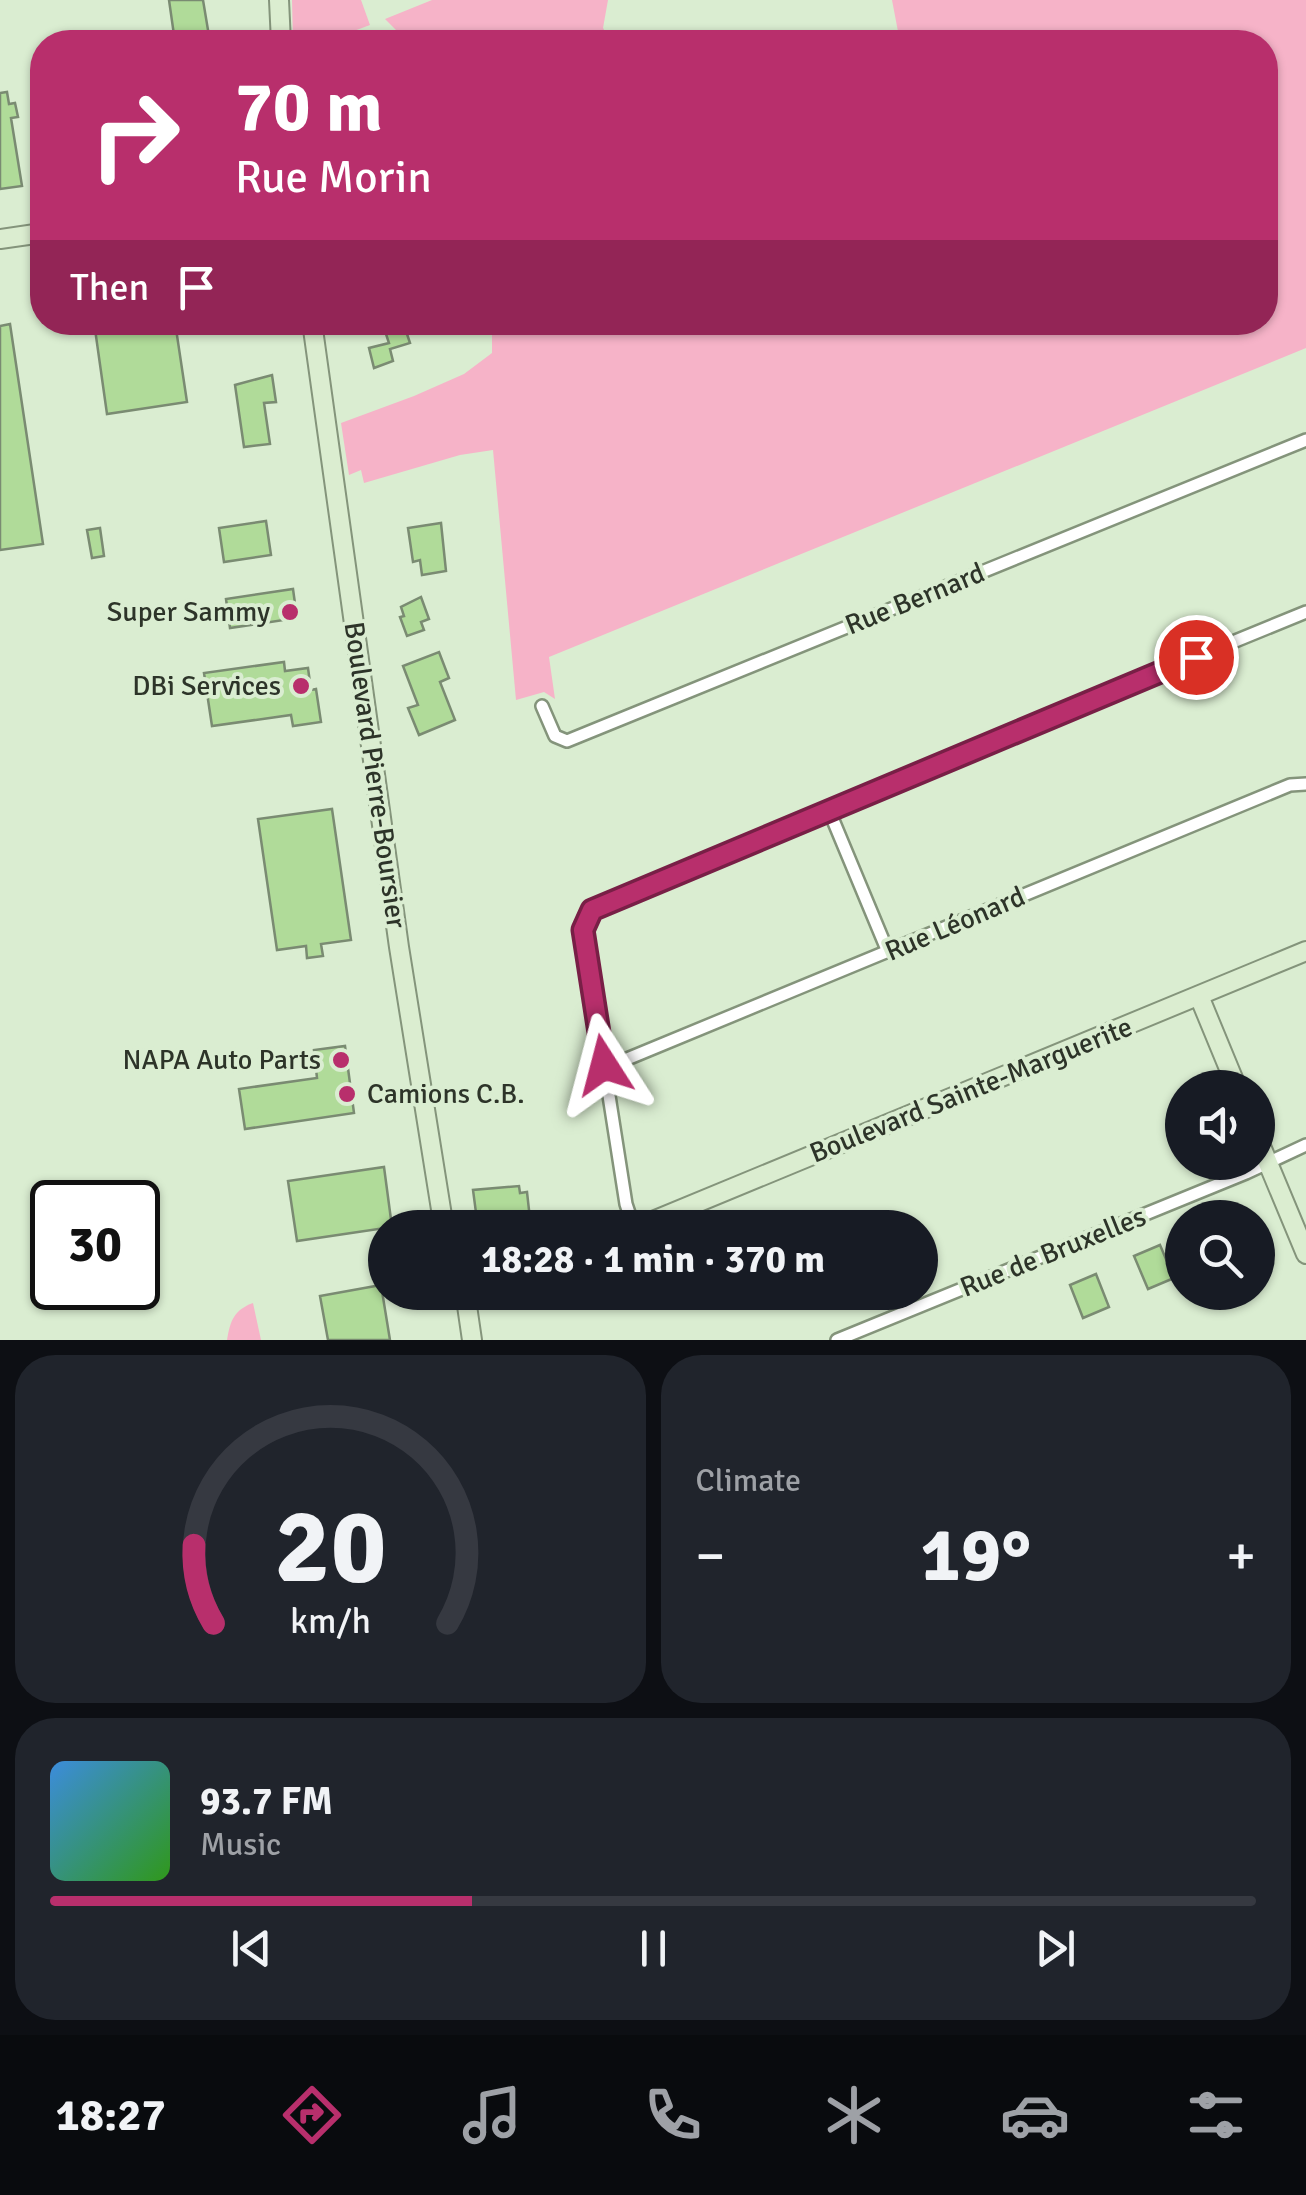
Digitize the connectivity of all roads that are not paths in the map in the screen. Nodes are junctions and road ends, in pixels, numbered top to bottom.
1 (279, 0) edge
2 (280, 30) edge
3 (30, 234) edge
4 (0, 239) edge
5 (314, 335) edge
6 (1306, 440) edge
7 (1306, 612) edge
8 (542, 706) dead end
9 (1306, 784) edge
10 (828, 808) junction
11 (888, 952) junction
12 (1306, 952) edge
13 (1199, 996) junction
14 (604, 1065) junction
15 (1229, 1070) edge
16 (1306, 1145) edge
17 (1275, 1159) edge
18 (1275, 1179) edge
19 (1224, 1180) edge
20 (441, 1210) edge
21 (628, 1210) edge
22 (679, 1210) edge
23 (1306, 1254) edge
24 (468, 1310) edge
25 (472, 1340) edge
26 (837, 1340) edge

1 - 2 street
3 - 4 street
5 - 20 street, Boulevard Pierre-Boursier
6 - 8 street, Rue Bernard
7 - 10 street
9 - 11 street, Rue Léonard
10 - 11 street
10 - 14 street
11 - 14 street, Rue Léonard
12 - 13 street, Boulevard Sainte-Marguerite
13 - 15 street
13 - 22 street, Boulevard Sainte-Marguerite
14 - 21 street
16 - 17 street, Rue de Bruxelles
18 - 23 street
19 - 26 street, Rue de Bruxelles
24 - 25 street

